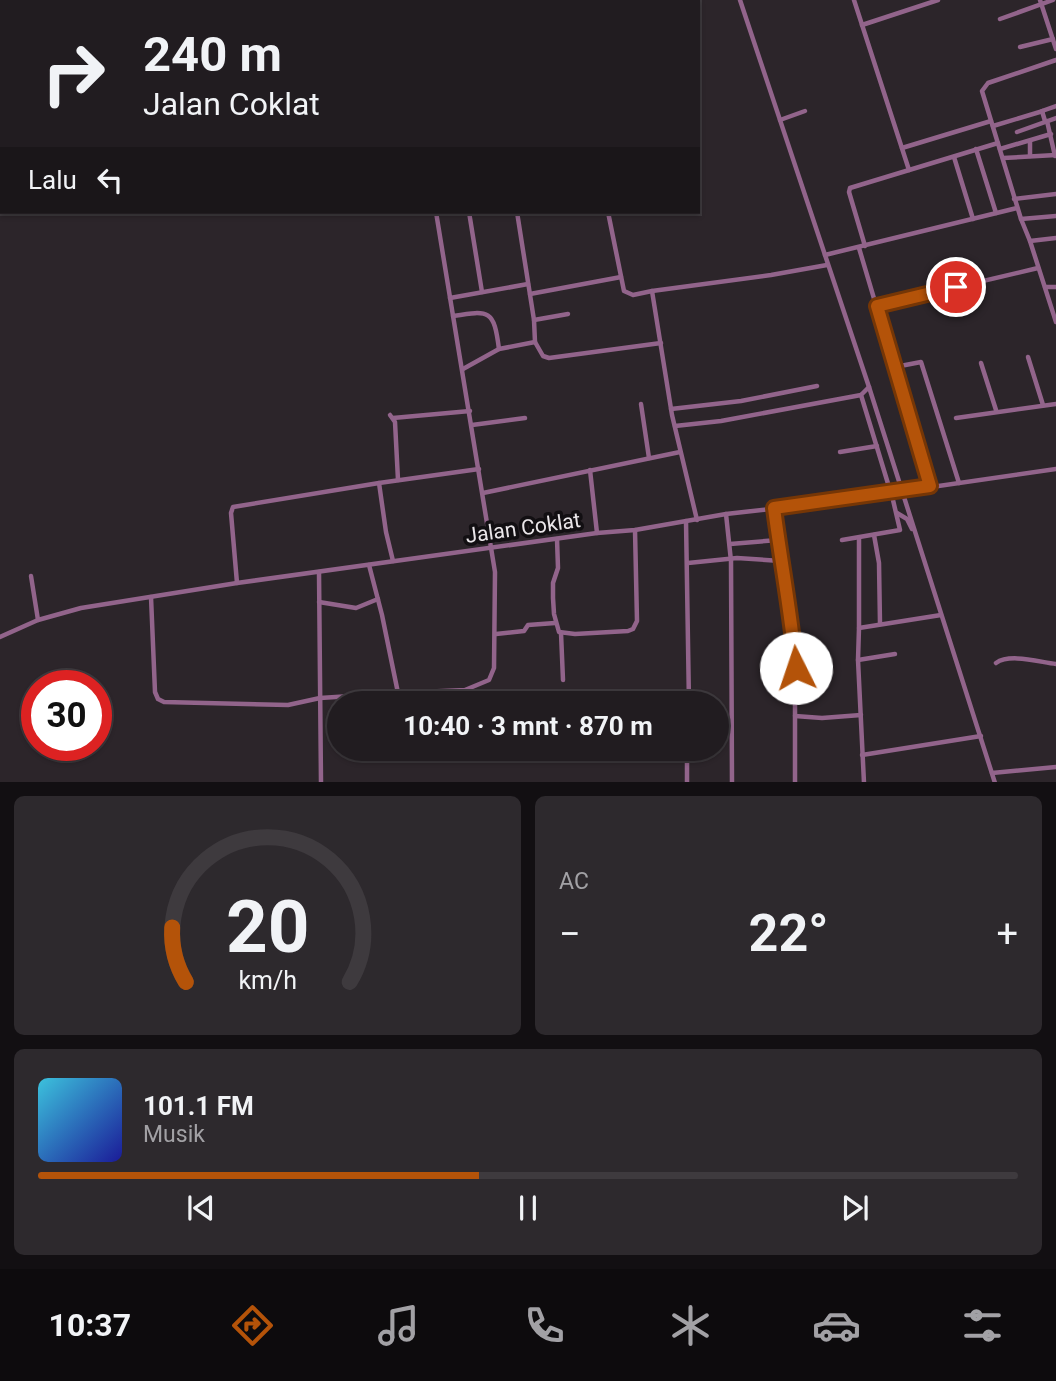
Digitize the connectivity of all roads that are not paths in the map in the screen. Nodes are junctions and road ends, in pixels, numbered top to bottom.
1 (740, 0) edge
2 (854, 0) edge
3 (938, 0) edge
4 (1053, 0) edge
5 (1040, 2) edge
6 (1000, 19) dead end
7 (862, 24) junction
8 (1054, 37) edge
9 (1020, 47) dead end
10 (1056, 49) edge
11 (1056, 60) edge
12 (1056, 106) edge
13 (805, 111) dead end
14 (1043, 111) junction
15 (1056, 118) edge
16 (780, 120) junction
17 (1046, 121) junction
18 (992, 123) junction
19 (1017, 132) dead end
20 (1051, 134) junction
21 (1030, 141) junction
22 (998, 143) junction
23 (902, 148) junction
24 (976, 149) junction
25 (1000, 149) junction
26 (1030, 156) junction
27 (1055, 156) edge
28 (954, 157) junction
29 (1003, 158) junction
30 (909, 170) junction
31 (1056, 194) edge
32 (1014, 199) junction
33 (1017, 208) junction
34 (996, 213) junction
35 (436, 214) edge
36 (469, 214) edge
37 (517, 214) edge
38 (608, 214) edge
39 (1056, 216) edge
40 (973, 219) junction
41 (1021, 219) junction
42 (1056, 238) edge
43 (1030, 241) junction
44 (862, 247) junction
45 (825, 256) junction
46 (827, 265) junction
47 (1038, 268) junction
48 (621, 277) junction
49 (528, 284) junction
50 (1045, 287) junction
51 (1056, 287) edge
52 (652, 291) junction
53 (482, 292) junction
54 (530, 294) junction
55 (450, 298) junction
56 (877, 306) junction
57 (568, 314) dead end
58 (453, 316) junction
59 (1056, 319) edge
60 (534, 320) junction
61 (535, 342) junction
62 (661, 343) junction
63 (499, 349) junction
64 (1028, 357) dead end
65 (981, 363) dead end
66 (895, 366) junction
67 (463, 369) junction
68 (817, 386) dead end
69 (869, 387) junction
70 (861, 395) junction
71 (641, 404) dead end
72 (1056, 404) edge
73 (1043, 405) junction
74 (671, 409) junction
75 (470, 411) junction
76 (996, 411) junction
77 (525, 418) dead end
78 (956, 418) dead end
79 (472, 425) junction
80 (675, 426) junction
81 (877, 446) junction
82 (681, 452) junction
83 (840, 452) dead end
84 (649, 458) junction
85 (479, 469) junction
86 (1056, 469) edge
87 (590, 470) junction
88 (398, 480) junction
89 (379, 483) junction
90 (959, 483) junction
91 (930, 486) junction
92 (903, 490) junction
93 (890, 492) junction
94 (483, 493) junction
95 (774, 508) junction
96 (896, 513) junction
97 (726, 514) junction
98 (697, 520) junction
99 (686, 521) junction
100 (635, 530) junction
101 (597, 533) junction
102 (874, 535) junction
103 (859, 537) junction
104 (557, 539) junction
105 (778, 540) junction
106 (842, 540) dead end
107 (730, 544) junction
108 (491, 549) junction
109 (393, 561) junction
110 (731, 561) junction
111 (781, 561) junction
112 (690, 563) junction
113 (926, 564) junction
114 (369, 565) junction
115 (319, 572) junction
116 (31, 576) dead end
117 (237, 583) junction
118 (152, 597) junction
119 (379, 599) junction
120 (319, 602) junction
121 (941, 615) junction
122 (38, 620) junction
123 (555, 623) junction
124 (880, 624) junction
125 (859, 628) junction
126 (561, 633) junction
127 (496, 634) junction
128 (2, 636) edge
129 (895, 654) dead end
130 (858, 660) junction
131 (996, 663) dead end
132 (1056, 663) edge
133 (563, 680) dead end
134 (398, 691) edge
135 (458, 691) edge
136 (688, 691) edge
137 (320, 698) junction
138 (327, 698) edge
139 (862, 715) junction
140 (795, 716) junction
141 (981, 736) junction
142 (862, 755) junction
143 (687, 761) edge
144 (1056, 767) edge
145 (992, 773) junction
146 (321, 782) edge
147 (687, 782) edge
148 (732, 782) edge
149 (795, 782) edge
150 (864, 782) edge
151 (995, 782) edge

1 - 16 street
2 - 7 street
3 - 7 street
4 - 5 street
5 - 6 street
5 - 8 street
7 - 23 street
8 - 9 street
8 - 10 street
11 - 18 street
12 - 14 street
13 - 16 street
14 - 17 street
14 - 18 street
15 - 17 street
16 - 45 street
17 - 19 street
17 - 20 street
18 - 22 street
18 - 23 street
20 - 21 street
20 - 27 street
21 - 25 street
21 - 26 street
22 - 24 street
22 - 25 street
23 - 30 street
24 - 28 street
24 - 34 street
25 - 29 street
26 - 27 street
26 - 29 street
28 - 30 street
28 - 40 street
29 - 32 street
30 - 44 street
31 - 32 street
32 - 33 street
33 - 34 street
33 - 41 street
34 - 40 street
35 - 55 street
36 - 53 street
37 - 49 street
38 - 48 street
39 - 41 street
40 - 44 street
41 - 43 street
42 - 43 street
43 - 47 street
44 - 45 street
44 - 56 street
45 - 46 street
46 - 52 street
46 - 69 street
47 - 50 street
47 - 56 street
48 - 52 street
48 - 54 street
49 - 53 street
49 - 54 street
50 - 51 street
50 - 59 street
52 - 62 street
53 - 55 street
54 - 60 street
55 - 58 street
56 - 66 street
57 - 60 street
58 - 63 street
58 - 67 street
60 - 61 street
61 - 62 street
61 - 63 street
62 - 74 street
63 - 67 street
64 - 73 street
65 - 76 street
66 - 90 street
66 - 91 street
67 - 75 street
68 - 74 street
69 - 70 street
69 - 92 street
70 - 80 street
70 - 81 street
71 - 84 street
72 - 73 street
73 - 76 street
74 - 80 street
75 - 79 street
75 - 88 street
76 - 78 street
77 - 79 street
79 - 85 street
80 - 82 street
81 - 83 street
81 - 93 street
82 - 84 street
82 - 98 street
84 - 87 street
85 - 88 street
85 - 94 street
86 - 90 street, Jalan Coklat
87 - 94 street
87 - 101 street
88 - 89 street
89 - 109 street
89 - 117 street
90 - 91 street, Jalan Coklat
91 - 92 street, Jalan Coklat
92 - 93 street, Jalan Coklat
92 - 113 street
93 - 95 street, Jalan Coklat
93 - 96 street
94 - 108 street
95 - 97 street, Jalan Coklat
95 - 105 street
96 - 102 street
96 - 113 street
97 - 98 street, Jalan Coklat
97 - 107 street
98 - 99 street, Jalan Coklat
99 - 100 street, Jalan Coklat
99 - 112 street
100 - 101 street, Jalan Coklat
100 - 126 street
101 - 104 street, Jalan Coklat
102 - 103 street
102 - 124 street
103 - 106 street
103 - 125 street
104 - 108 street, Jalan Coklat
104 - 123 street
105 - 107 street
105 - 111 street
107 - 110 street
108 - 109 street, Jalan Coklat
108 - 127 street
109 - 114 street, Jalan Coklat
110 - 111 street
110 - 112 street
110 - 148 street
111 - 140 street
112 - 136 street
113 - 121 street
114 - 115 street, Jalan Coklat
114 - 119 street
115 - 117 street, Jalan Coklat
115 - 120 street
116 - 122 street
117 - 118 street, Jalan Coklat
118 - 122 street, Jalan Coklat
118 - 137 street
119 - 120 street
119 - 134 street
120 - 137 street
121 - 124 street
121 - 141 street
122 - 128 street, Jalan Coklat
123 - 126 street
123 - 127 street
124 - 125 street
125 - 130 street
126 - 133 street
127 - 135 street
129 - 130 street
130 - 139 street
131 - 132 street
137 - 138 street
137 - 146 street
139 - 140 street
139 - 142 street
140 - 149 street
141 - 142 street
141 - 145 street
142 - 150 street
143 - 147 street
144 - 145 street
145 - 151 street

